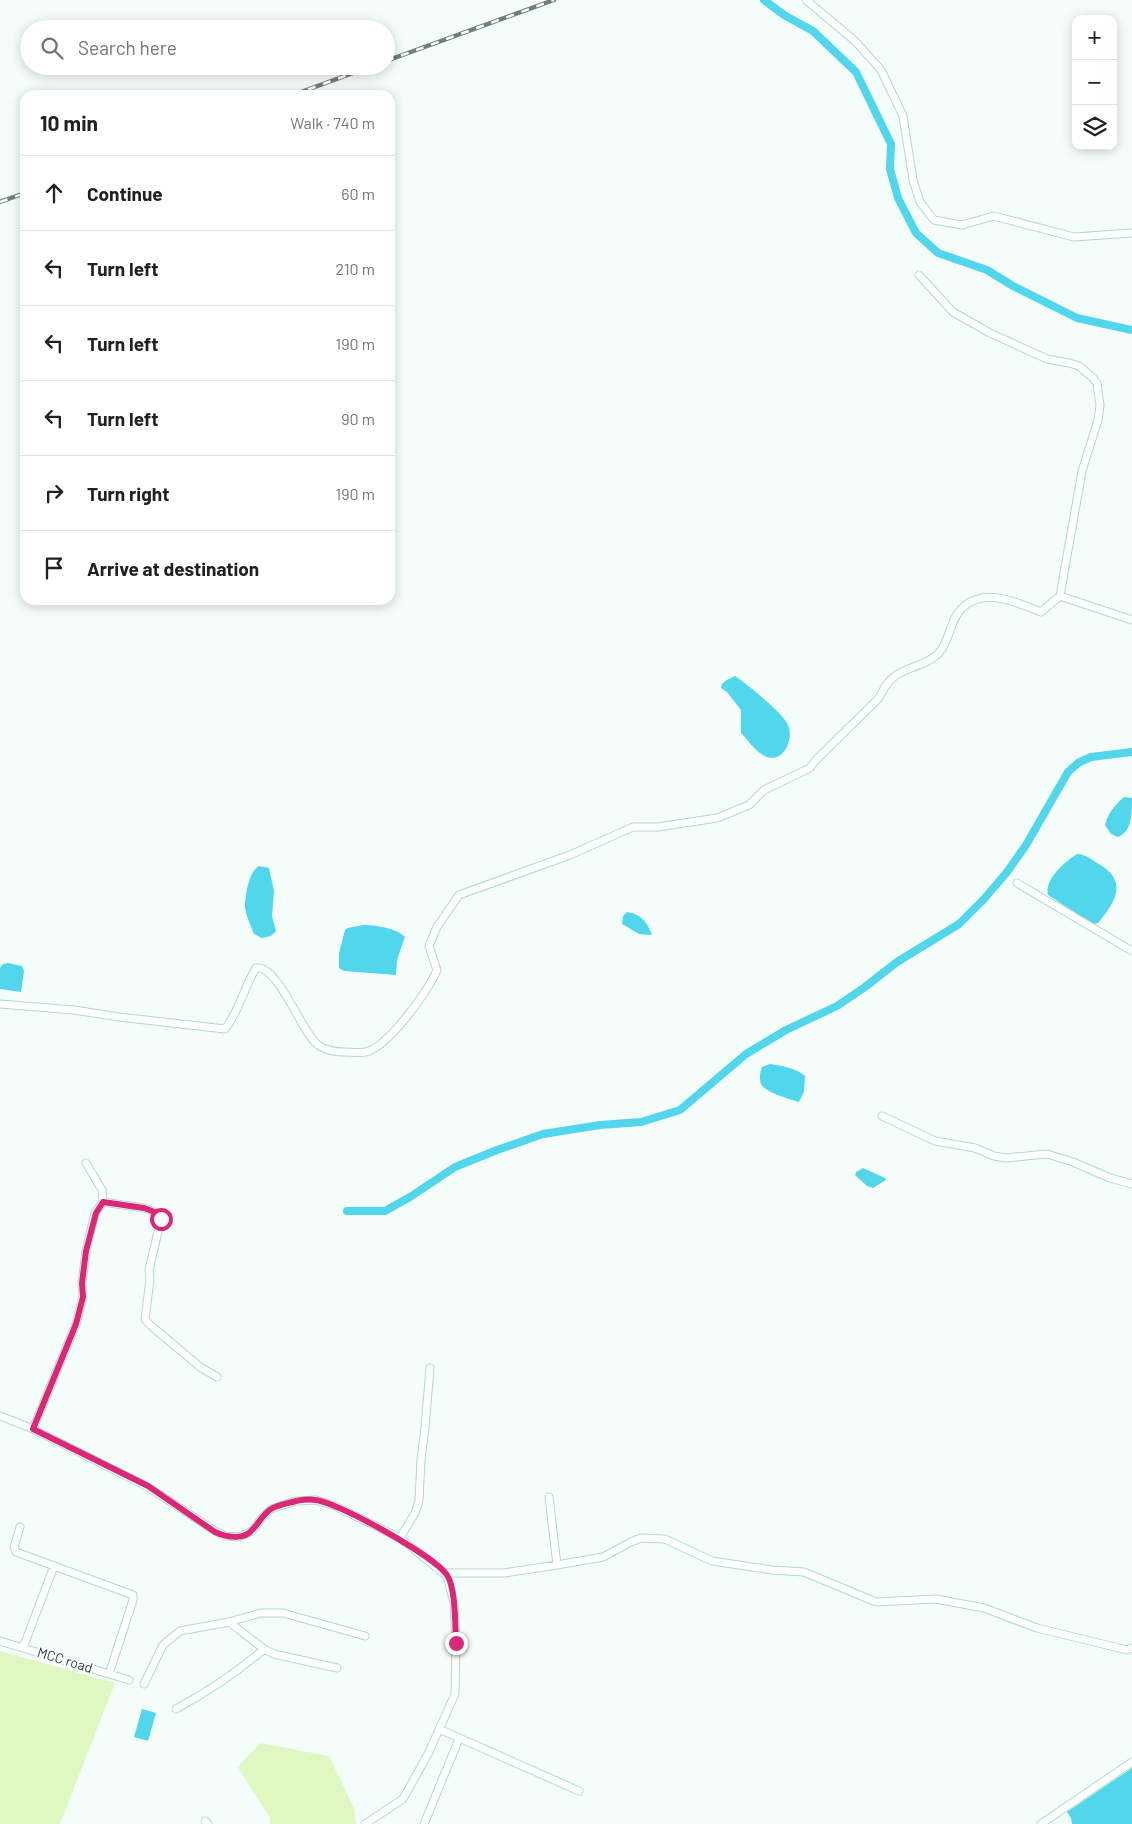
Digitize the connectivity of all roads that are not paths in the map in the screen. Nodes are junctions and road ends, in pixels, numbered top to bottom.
1 (806, 0) edge
2 (1132, 233) edge
3 (919, 275) dead end
4 (1060, 596) junction
5 (1132, 620) edge
6 (1017, 883) dead end
7 (1132, 951) edge
8 (0, 1004) edge
9 (882, 1116) dead end
10 (86, 1162) dead end
11 (1132, 1184) edge
12 (103, 1202) junction
13 (430, 1368) dead end
14 (217, 1377) dead end
15 (0, 1416) edge
16 (33, 1429) junction
17 (549, 1497) dead end
18 (20, 1527) dead end
19 (400, 1538) junction
20 (557, 1565) junction
21 (54, 1566) junction
22 (445, 1573) junction
23 (230, 1622) junction
24 (365, 1636) dead end
25 (0, 1641) edge
26 (23, 1648) junction
27 (1132, 1648) edge
28 (264, 1650) junction
29 (337, 1668) dead end
30 (109, 1674) junction
31 (129, 1680) dead end
32 (144, 1684) dead end
33 (176, 1709) dead end
34 (439, 1729) junction
35 (459, 1738) junction
36 (1132, 1762) edge
37 (579, 1791) dead end
38 (365, 1824) edge
39 (424, 1824) edge
40 (1041, 1824) edge

1 - 2 street
3 - 4 street
4 - 5 street
4 - 8 street
6 - 7 street
9 - 11 street
10 - 12 street
12 - 14 street
12 - 16 street
13 - 19 street
15 - 16 street
16 - 19 street
17 - 20 street
18 - 21 street
19 - 22 street
20 - 22 street
20 - 27 street
21 - 26 street
21 - 30 street
22 - 34 street
23 - 24 street
23 - 28 street
23 - 32 street
25 - 26 street, MCC road
26 - 30 street, MCC road
28 - 29 street
28 - 33 street
30 - 31 street, MCC road
34 - 35 street
34 - 38 street
35 - 37 street
35 - 39 street
36 - 40 street

